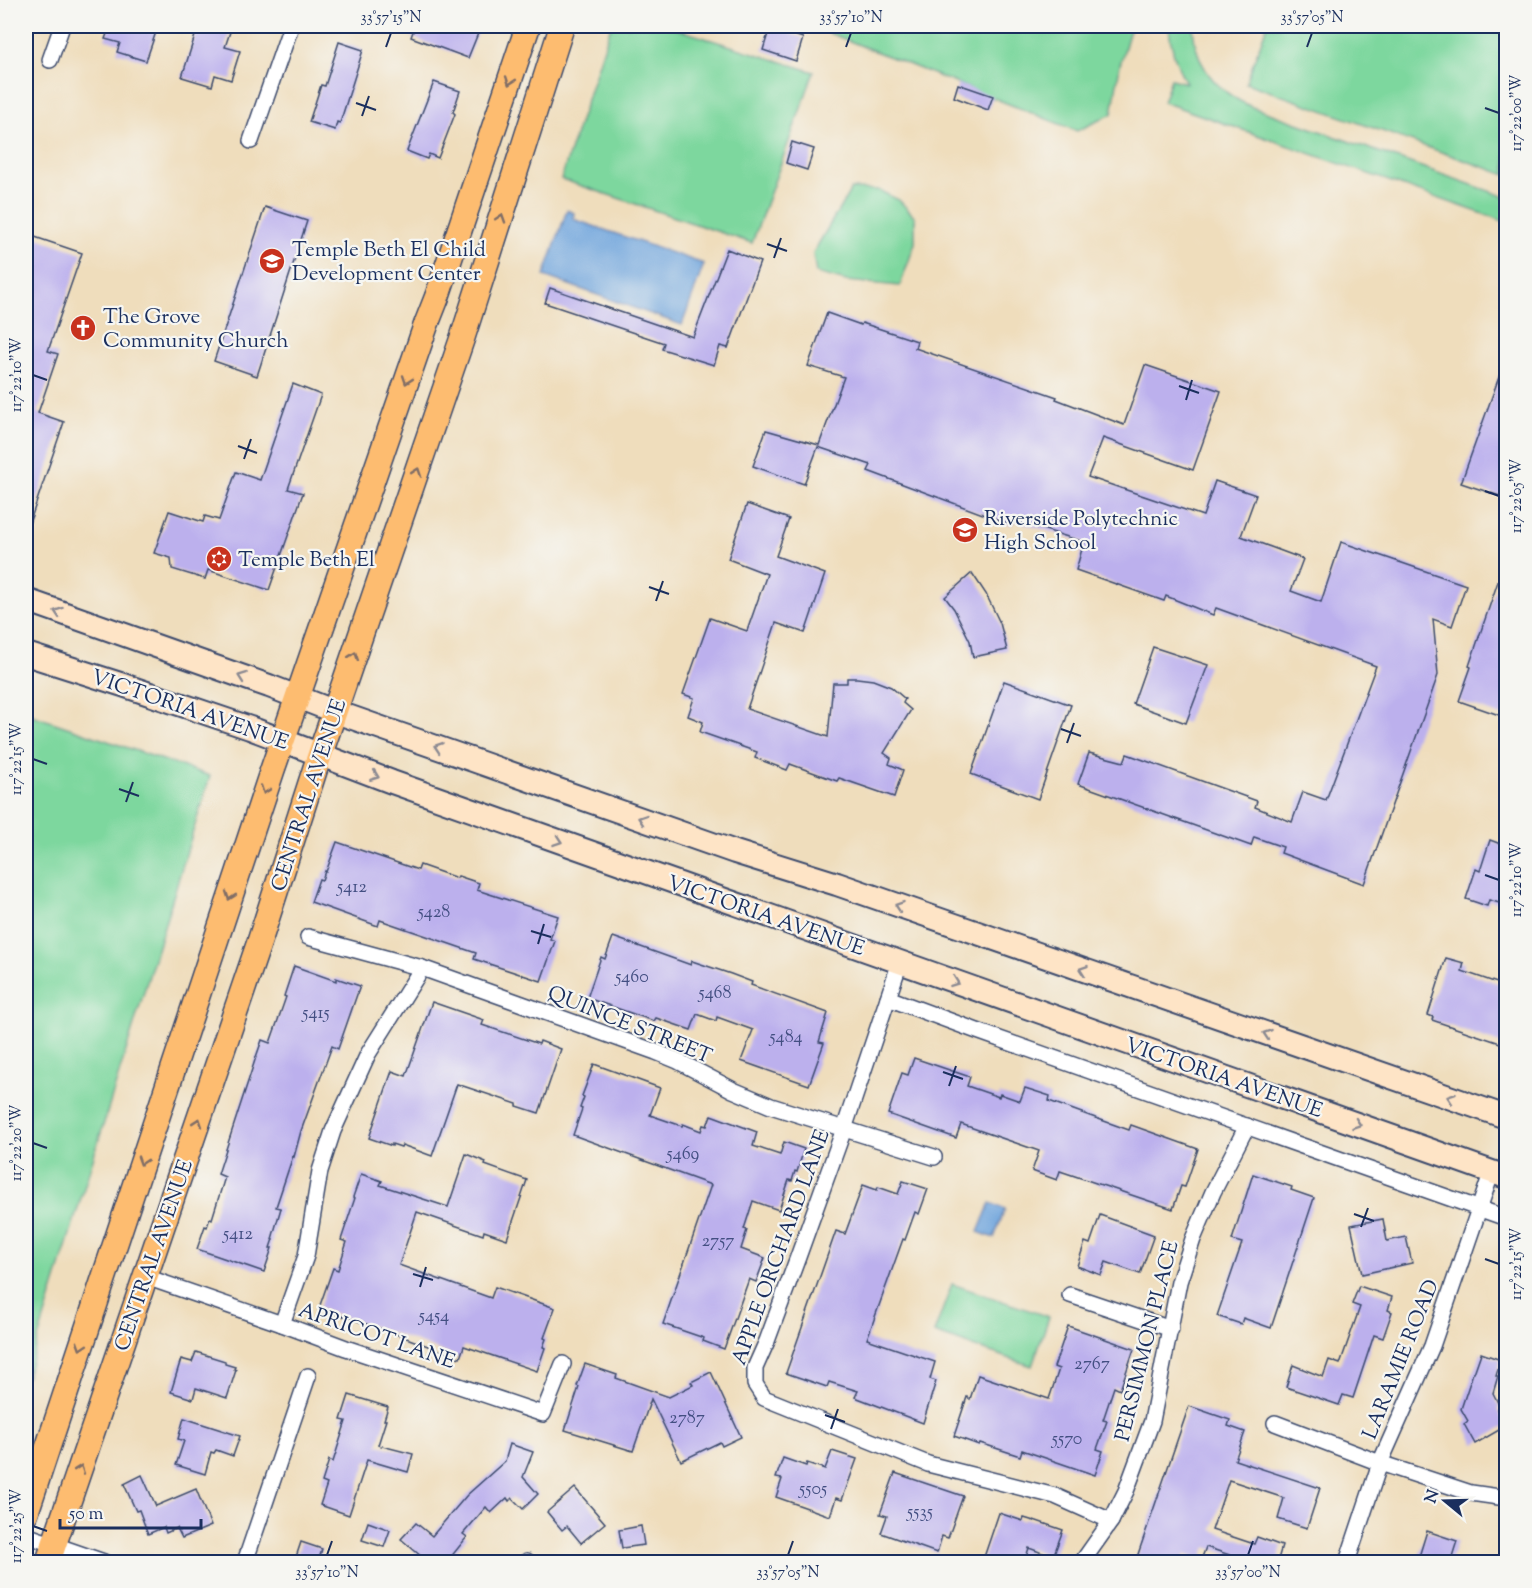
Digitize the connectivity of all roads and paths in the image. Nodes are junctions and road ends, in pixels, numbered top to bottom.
1 (62, 26) edge
2 (291, 26) edge
3 (528, 26) edge
4 (562, 26) edge
5 (50, 60) dead end
6 (251, 141) dead end
7 (26, 600) edge
8 (26, 654) edge
9 (297, 697) junction
10 (336, 712) junction
11 (282, 740) junction
12 (320, 754) junction
13 (308, 936) dead end
14 (900, 962) junction
15 (422, 968) junction
16 (888, 998) junction
17 (1505, 1112) edge
18 (1247, 1126) junction
19 (844, 1129) junction
20 (934, 1157) dead end
21 (1499, 1174) edge
22 (1479, 1209) junction
23 (1506, 1218) edge
24 (146, 1277) junction
25 (1070, 1295) dead end
26 (282, 1324) junction
27 (1171, 1329) junction
28 (563, 1364) dead end
29 (308, 1376) dead end
30 (1275, 1423) dead end
31 (1380, 1463) junction
32 (1506, 1498) edge
33 (26, 1513) edge
34 (1111, 1521) junction
35 (26, 1535) edge
36 (51, 1554) edge
37 (104, 1563) edge
38 (245, 1563) edge
39 (1082, 1563) edge
40 (1347, 1563) edge

1 - 5 street
2 - 6 street
3 -> 9 main road, CENTRAL AVENUE
10 -> 4 main road, CENTRAL AVENUE
9 -> 7 main road
8 - 11 main road, VICTORIA AVENUE
9 - 10 main road
9 - 11 main road, CENTRAL AVENUE
10 - 12 main road, CENTRAL AVENUE
17 -> 10 main road
11 - 12 main road, VICTORIA AVENUE
11 -> 33 main road, CENTRAL AVENUE
12 -> 14 main road, VICTORIA AVENUE
24 -> 12 main road, CENTRAL AVENUE
13 - 15 street, QUINCE STREET
14 - 16 street, APPLE ORCHARD LANE
14 -> 21 main road, VICTORIA AVENUE
15 - 19 street, QUINCE STREET
15 - 26 street
16 - 18 street
16 - 19 street, APPLE ORCHARD LANE
18 - 22 street
18 - 27 street, PERSIMMON PLACE
19 - 20 street, QUINCE STREET
19 - 34 street, APPLE ORCHARD LANE
21 - 22 street, LARAMIE ROAD
22 - 23 street
22 - 31 street, LARAMIE ROAD
24 - 26 street, APRICOT LANE
36 -> 24 main road, CENTRAL AVENUE
25 - 27 street
26 - 28 street, APRICOT LANE
27 - 34 street, PERSIMMON PLACE
29 - 38 street
30 - 31 street
31 - 32 street
31 - 40 street, LARAMIE ROAD
34 - 39 street, PERSIMMON PLACE
35 - 36 street
36 - 37 street

